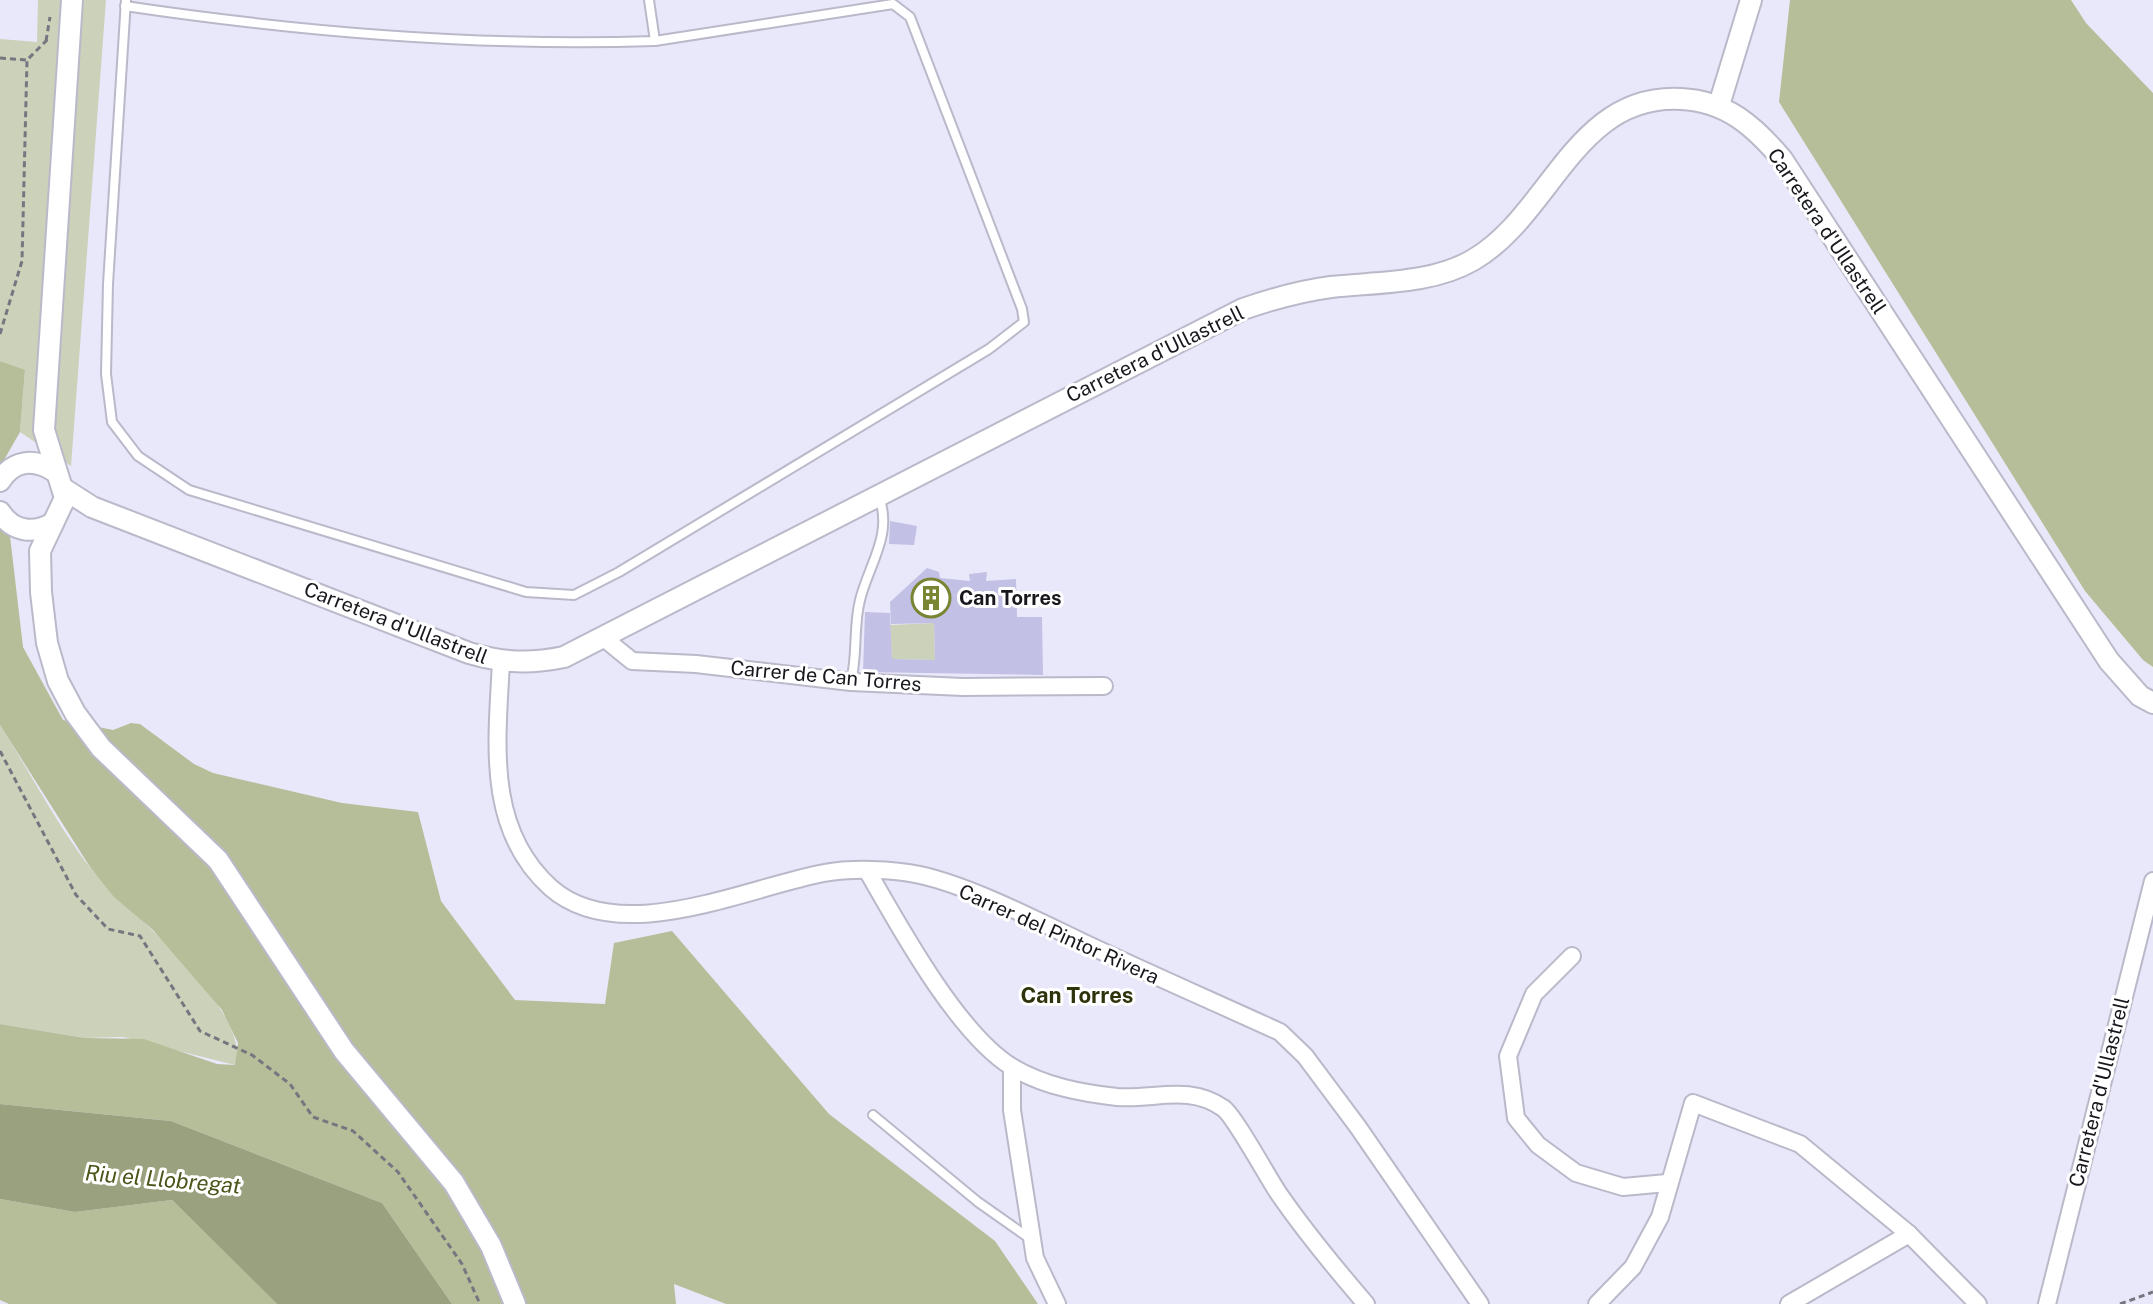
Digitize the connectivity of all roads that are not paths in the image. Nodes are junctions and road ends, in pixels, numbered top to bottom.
1 (72, 0) edge
2 (649, 0) edge
3 (1751, 0) edge
4 (126, 3) edge
5 (655, 41) junction
6 (1719, 105) junction
7 (44, 430) junction
8 (26, 462) junction
9 (0, 481) edge
10 (879, 496) junction
11 (58, 498) junction
12 (0, 512) edge
13 (26, 530) junction
14 (40, 551) junction
15 (605, 639) junction
16 (501, 662) junction
17 (851, 682) junction
18 (1104, 686) dead end
19 (2153, 703) edge
20 (868, 872) junction
21 (2153, 881) edge
22 (1572, 956) dead end
23 (1012, 1067) junction
24 (873, 1115) dead end
25 (1667, 1183) junction
26 (1909, 1234) junction
27 (1032, 1240) junction
28 (515, 1304) edge
29 (1057, 1304) edge
30 (1366, 1304) edge
31 (1480, 1304) edge
32 (1597, 1304) edge
33 (1789, 1304) edge
34 (1978, 1304) edge
35 (2047, 1304) edge

1 - 7 street
2 - 5 lane
3 - 6 street
4 - 5 lane
4 - 5 lane
6 - 10 street, Carretera d'Ullastrell
6 - 19 street, Carretera d'Ullastrell
7 - 8 street
7 - 11 street
8 - 9 street
8 - 11 street, Carretera d'Ullastrell
10 - 15 street, Carretera d'Ullastrell
10 - 17 lane
11 - 13 street
11 - 14 street
11 - 16 street, Carretera d'Ullastrell
12 - 13 street
13 - 14 street
14 - 28 street
15 - 16 street, Carretera d'Ullastrell
15 - 17 street, Carrer de Can Torres
16 - 20 street, Carrer del Pintor Rivera
17 - 18 street, Carrer de Can Torres
20 - 23 street
20 - 31 street, Carrer del Pintor Rivera
21 - 35 street, Carretera d'Ullastrell
22 - 25 street
23 - 27 street
23 - 30 street
24 - 27 lane
25 - 26 street
25 - 32 street
26 - 33 street
26 - 34 street
27 - 29 street

